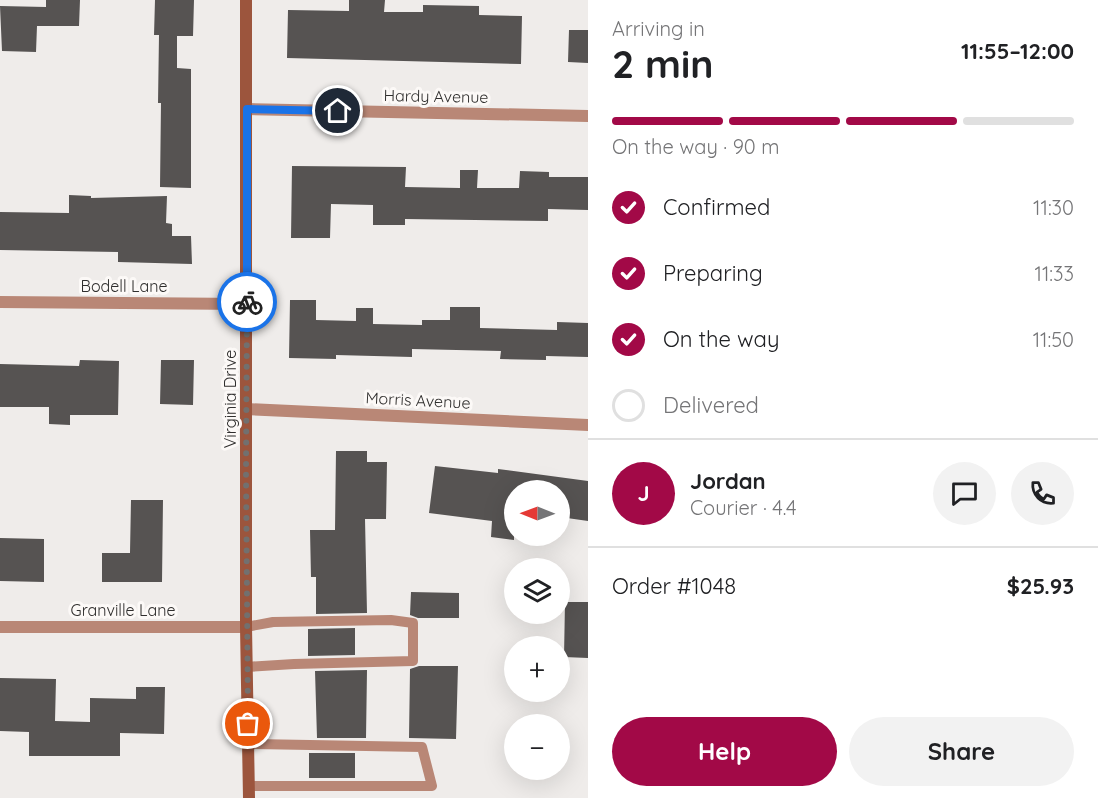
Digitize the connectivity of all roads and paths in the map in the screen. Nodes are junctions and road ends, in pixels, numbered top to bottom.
1 (246, 0) edge
2 (247, 109) junction
3 (588, 116) edge
4 (0, 302) edge
5 (247, 304) junction
6 (246, 409) junction
7 (588, 425) edge
8 (0, 627) edge
9 (246, 627) junction
10 (246, 667) junction
11 (248, 744) junction
12 (249, 792) edge

1 - 2 street, Virginia Drive
2 - 3 street, Hardy Avenue
2 - 5 street, Virginia Drive
4 - 5 street, Bodell Lane
5 - 6 street, Virginia Drive
6 - 7 street, Morris Avenue
6 - 9 street, Virginia Drive
8 - 9 street, Granville Lane
9 - 10 street, Virginia Drive
9 - 10 lane
10 - 11 street, Virginia Drive
11 - 12 street, Virginia Drive
11 - 12 lane

